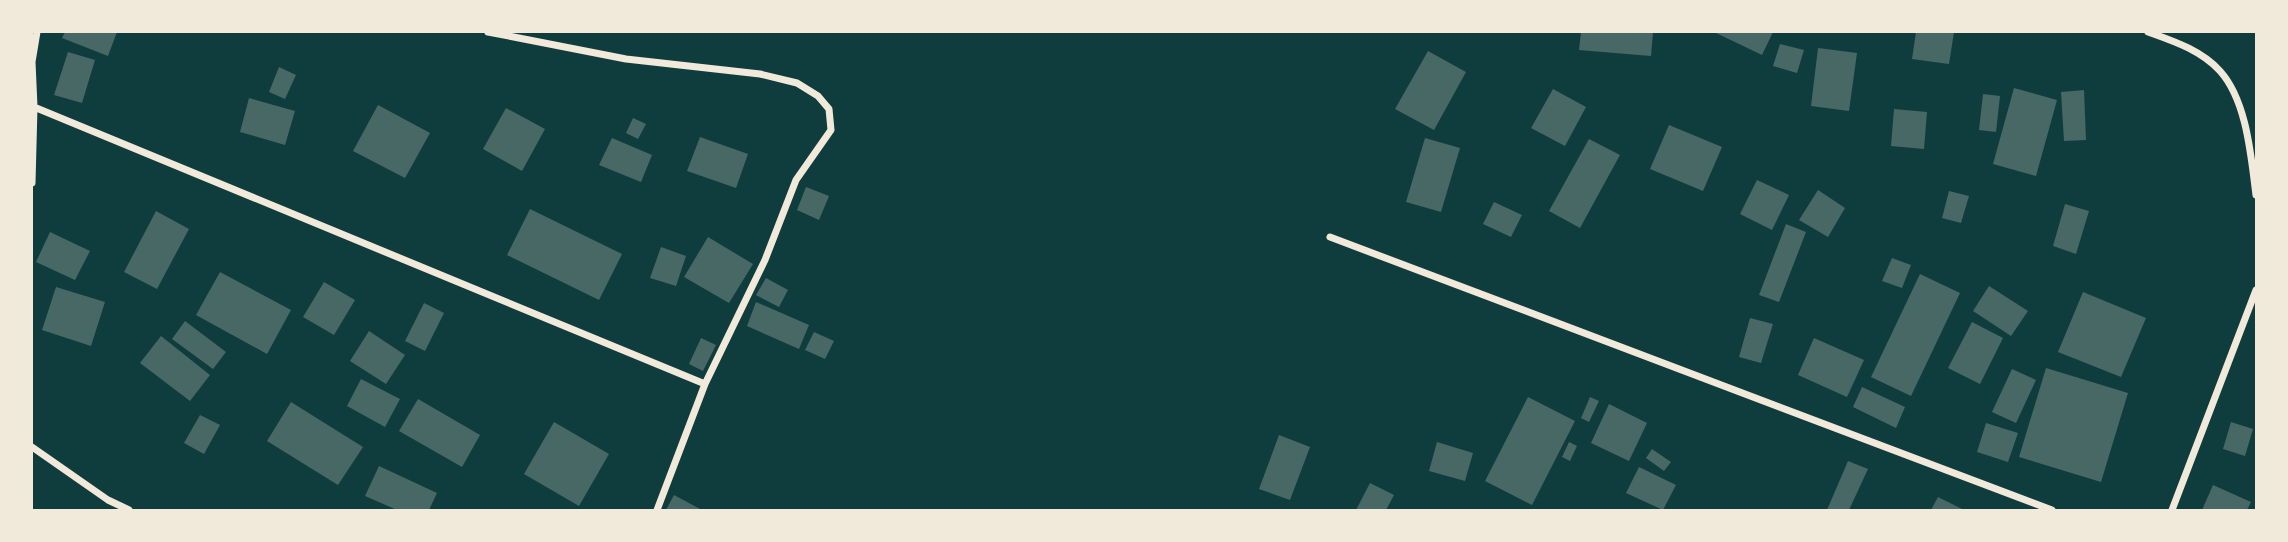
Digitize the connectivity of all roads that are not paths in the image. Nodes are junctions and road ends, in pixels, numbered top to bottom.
1 (37, 32) edge
2 (488, 32) edge
3 (2148, 32) edge
4 (34, 107) junction
5 (32, 183) edge
6 (2256, 195) edge
7 (1330, 237) dead end
8 (2256, 290) edge
9 (705, 384) junction
10 (32, 447) edge
11 (129, 510) edge
12 (657, 510) edge
13 (2052, 510) edge
14 (2172, 510) edge

1 - 4 street
2 - 9 street
3 - 6 street
4 - 5 street
4 - 9 street
7 - 13 street
8 - 14 street
9 - 12 street
10 - 11 street

